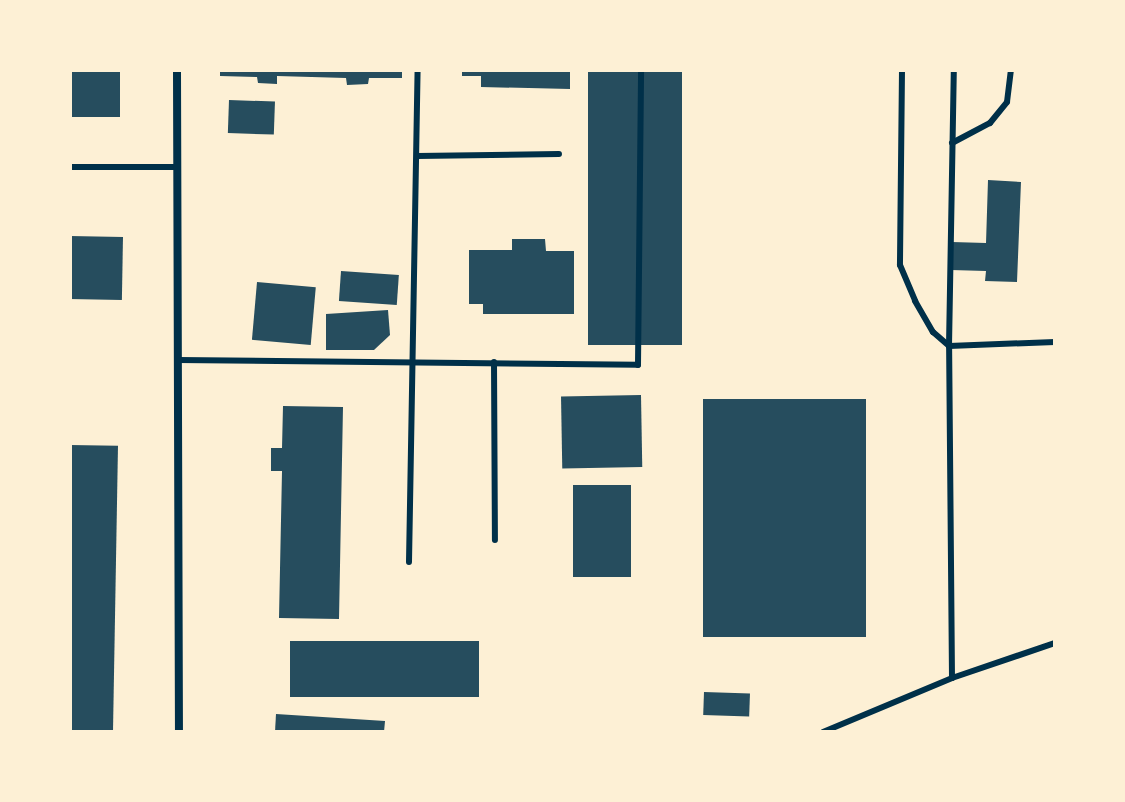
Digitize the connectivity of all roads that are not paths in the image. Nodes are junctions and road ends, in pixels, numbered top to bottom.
1 (177, 70) edge
2 (418, 70) edge
3 (641, 70) edge
4 (902, 70) edge
5 (954, 70) edge
6 (1011, 70) edge
7 (952, 143) junction
8 (559, 154) dead end
9 (417, 156) junction
10 (70, 167) edge
11 (177, 167) junction
12 (1055, 342) edge
13 (949, 346) junction
14 (178, 360) junction
15 (414, 362) junction
16 (494, 362) junction
17 (495, 540) dead end
18 (409, 562) dead end
19 (1055, 643) edge
20 (952, 678) junction
21 (179, 732) edge
22 (823, 732) edge

1 - 11 street
2 - 9 lane
3 - 16 lane
4 - 13 lane
5 - 7 lane
6 - 7 lane
7 - 13 lane
8 - 9 lane
9 - 15 lane
10 - 11 lane
11 - 14 street
12 - 13 lane
13 - 20 lane
14 - 15 lane
14 - 21 street
15 - 16 lane
15 - 18 lane
16 - 17 lane
19 - 20 lane
20 - 22 lane

